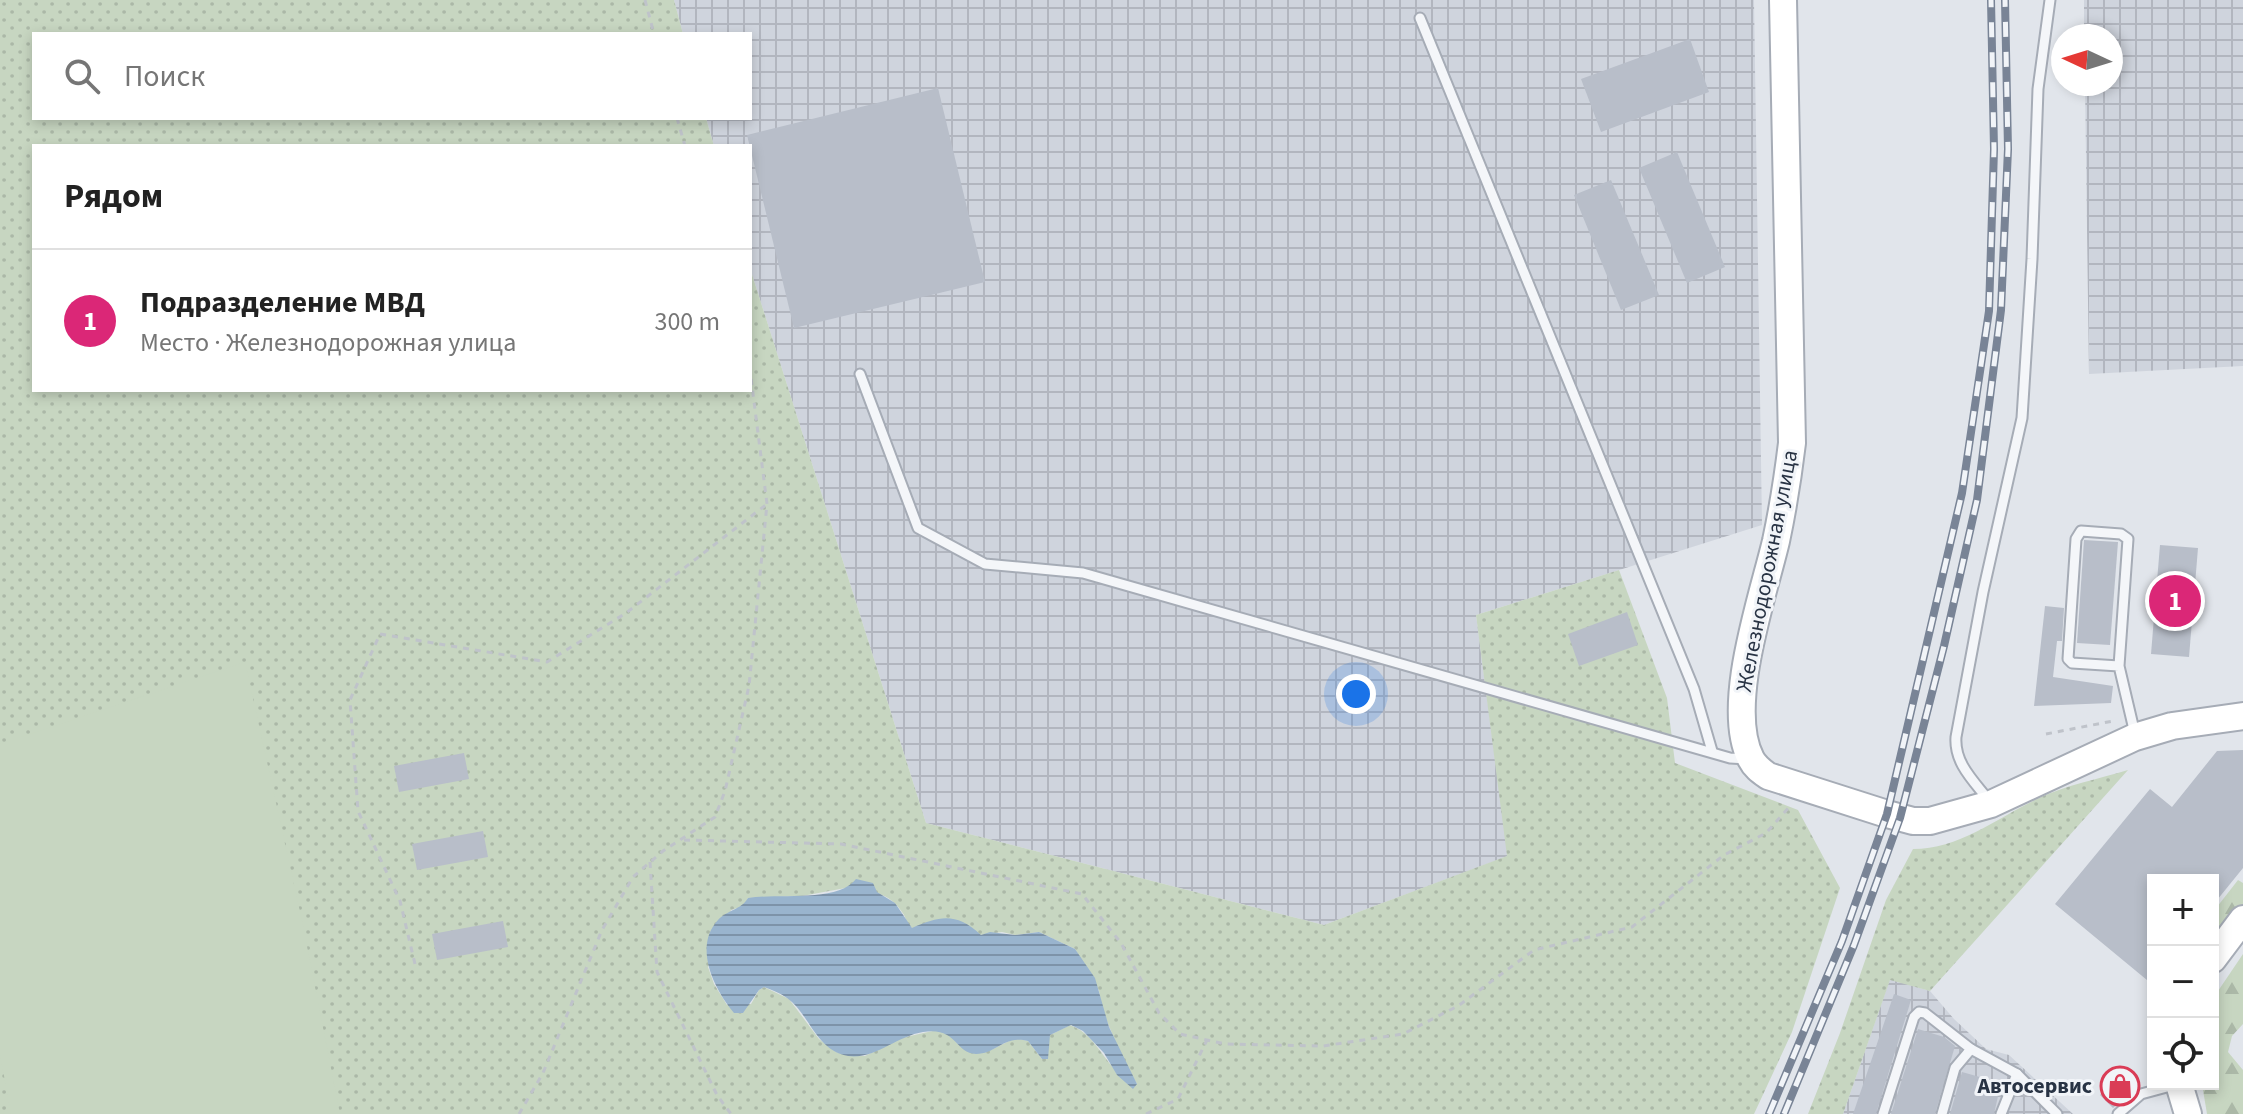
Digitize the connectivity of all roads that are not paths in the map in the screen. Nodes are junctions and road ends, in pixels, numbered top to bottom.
1 (1783, 0) edge
2 (2050, 0) edge
3 (1420, 18) dead end
4 (860, 374) dead end
5 (2119, 666) junction
6 (2243, 716) edge
7 (2135, 737) junction
8 (1712, 751) junction
9 (1751, 760) junction
10 (1991, 804) junction
11 (2243, 919) edge
12 (2219, 951) edge
13 (1971, 1049) junction
14 (2017, 1074) junction
15 (2156, 1090) edge
16 (2178, 1090) edge
17 (2180, 1090) edge
18 (1883, 1114) edge
19 (1942, 1114) edge
20 (2001, 1114) edge
21 (2057, 1114) edge
22 (2118, 1114) edge
23 (2177, 1114) edge
24 (2188, 1114) edge

1 - 9 street, Железнодорожная улица
2 - 10 lane
3 - 8 lane
4 - 8 lane
5 - 5 lane
5 - 7 lane
6 - 7 street
7 - 10 street
8 - 9 lane
9 - 10 street
11 - 12 street
13 - 14 lane
13 - 18 lane
13 - 19 lane
14 - 20 lane
14 - 21 lane
15 - 22 lane
16 - 23 street
17 - 24 street

